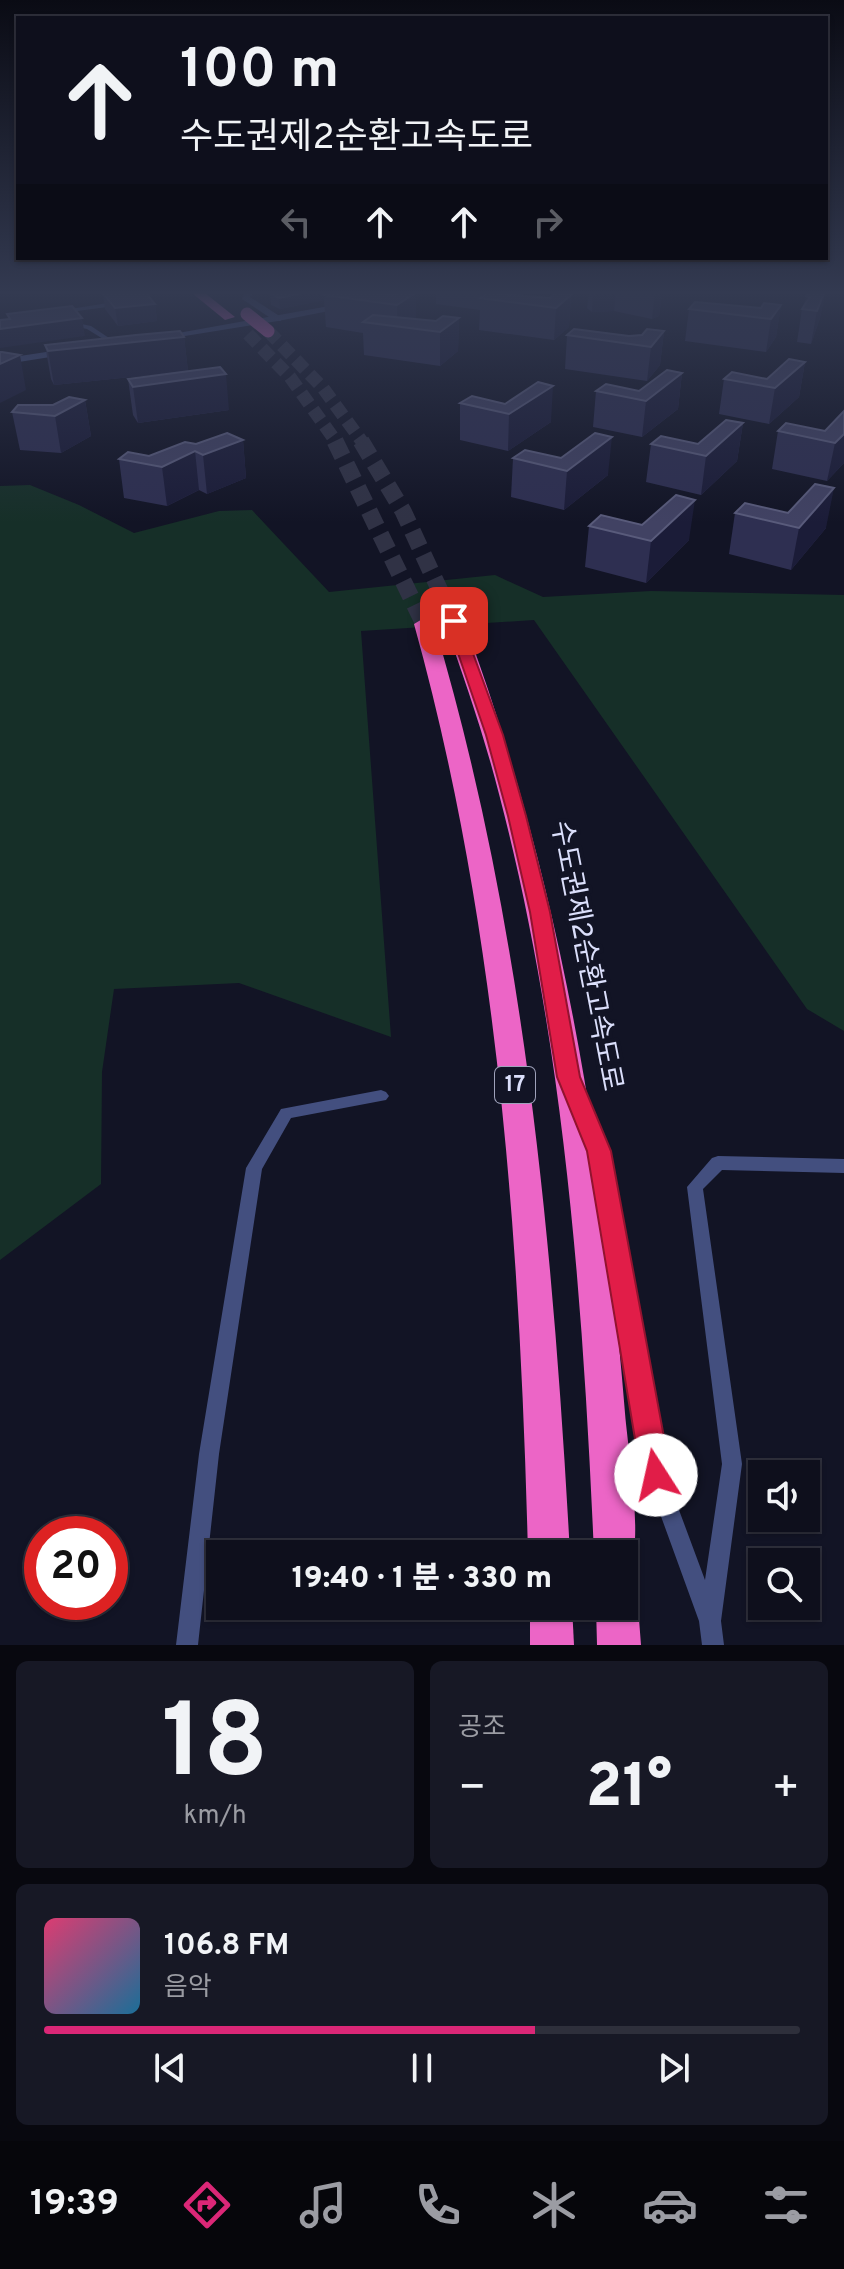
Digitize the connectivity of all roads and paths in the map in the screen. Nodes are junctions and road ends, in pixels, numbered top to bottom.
1 (454, 621) tunnel mouth
2 (424, 624) tunnel mouth
3 (568, 1077) junction
4 (381, 1096) dead end
5 (844, 1166) edge
6 (548, 1540) edge
7 (614, 1540) edge
8 (551, 1620) edge
9 (618, 1620) edge
10 (710, 1621) junction
11 (187, 1645) edge
12 (552, 1645) edge
13 (619, 1645) edge
14 (713, 1645) edge

1 - 3 highway, 수도권제2순환고속도로 / 17
2 - 6 highway, 17
3 - 7 highway, 수도권제2순환고속도로 / 17
3 - 10 lane
4 - 11 lane
5 - 10 lane
8 - 12 highway
9 - 13 highway
10 - 14 lane

